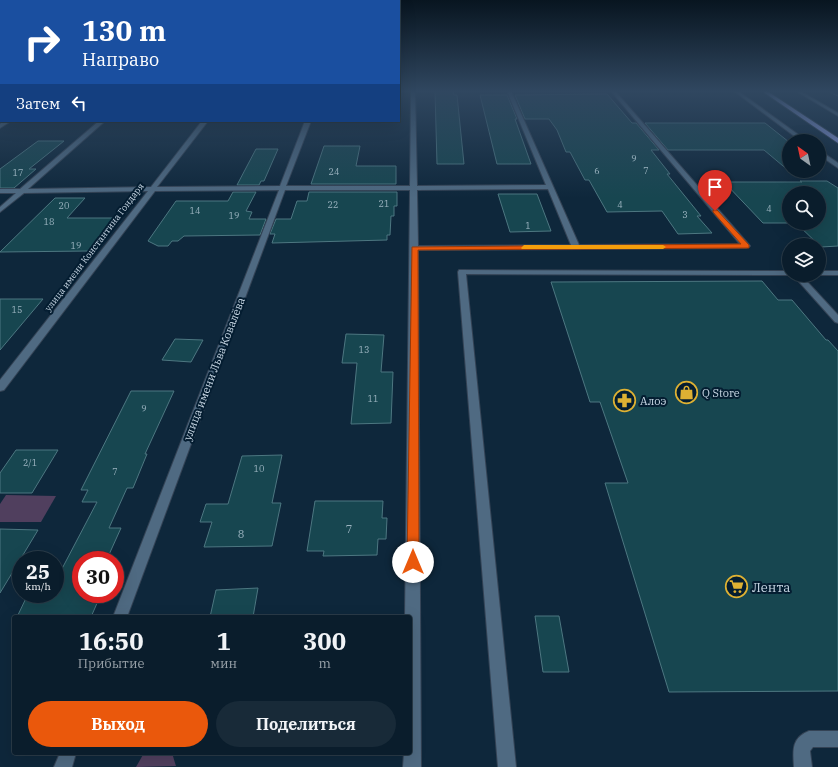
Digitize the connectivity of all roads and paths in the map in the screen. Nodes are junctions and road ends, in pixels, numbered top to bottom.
1 (95, 127) edge
2 (200, 127) edge
3 (306, 127) edge
4 (413, 127) edge
5 (524, 127) edge
6 (644, 127) edge
7 (785, 127) edge
8 (817, 127) edge
9 (827, 127) edge
10 (795, 134) edge
11 (838, 134) edge
12 (838, 141) edge
13 (826, 157) edge
14 (838, 166) edge
15 (549, 187) junction
16 (283, 188) junction
17 (413, 188) junction
18 (152, 189) junction
19 (0, 191) edge
20 (22, 191) junction
21 (0, 210) edge
22 (576, 247) junction
23 (414, 248) junction
24 (782, 273) edge
25 (826, 273) edge
26 (838, 273) edge
27 (803, 282) edge
28 (838, 320) edge
29 (0, 387) edge
30 (121, 615) edge
31 (838, 739) edge
32 (67, 755) edge
33 (63, 767) edge
34 (412, 767) edge
35 (507, 767) edge
36 (803, 767) edge

1 - 20 street
2 - 18 street, улица имени Константина Гондаря
3 - 16 street, улица имени Льва Ковалёва
4 - 17 street
5 - 15 street
6 - 22 street
7 - 10 street
8 - 12 highway
9 - 11 highway
13 - 14 street
15 - 17 street
15 - 22 street
16 - 17 street
16 - 18 street
16 - 30 street, улица имени Льва Ковалёва
17 - 23 street
18 - 20 street
18 - 29 street, улица имени Константина Гондаря
19 - 20 street
20 - 21 street
22 - 23 street
23 - 34 street
24 - 35 street
25 - 26 street
27 - 28 street
31 - 36 street
32 - 33 street

